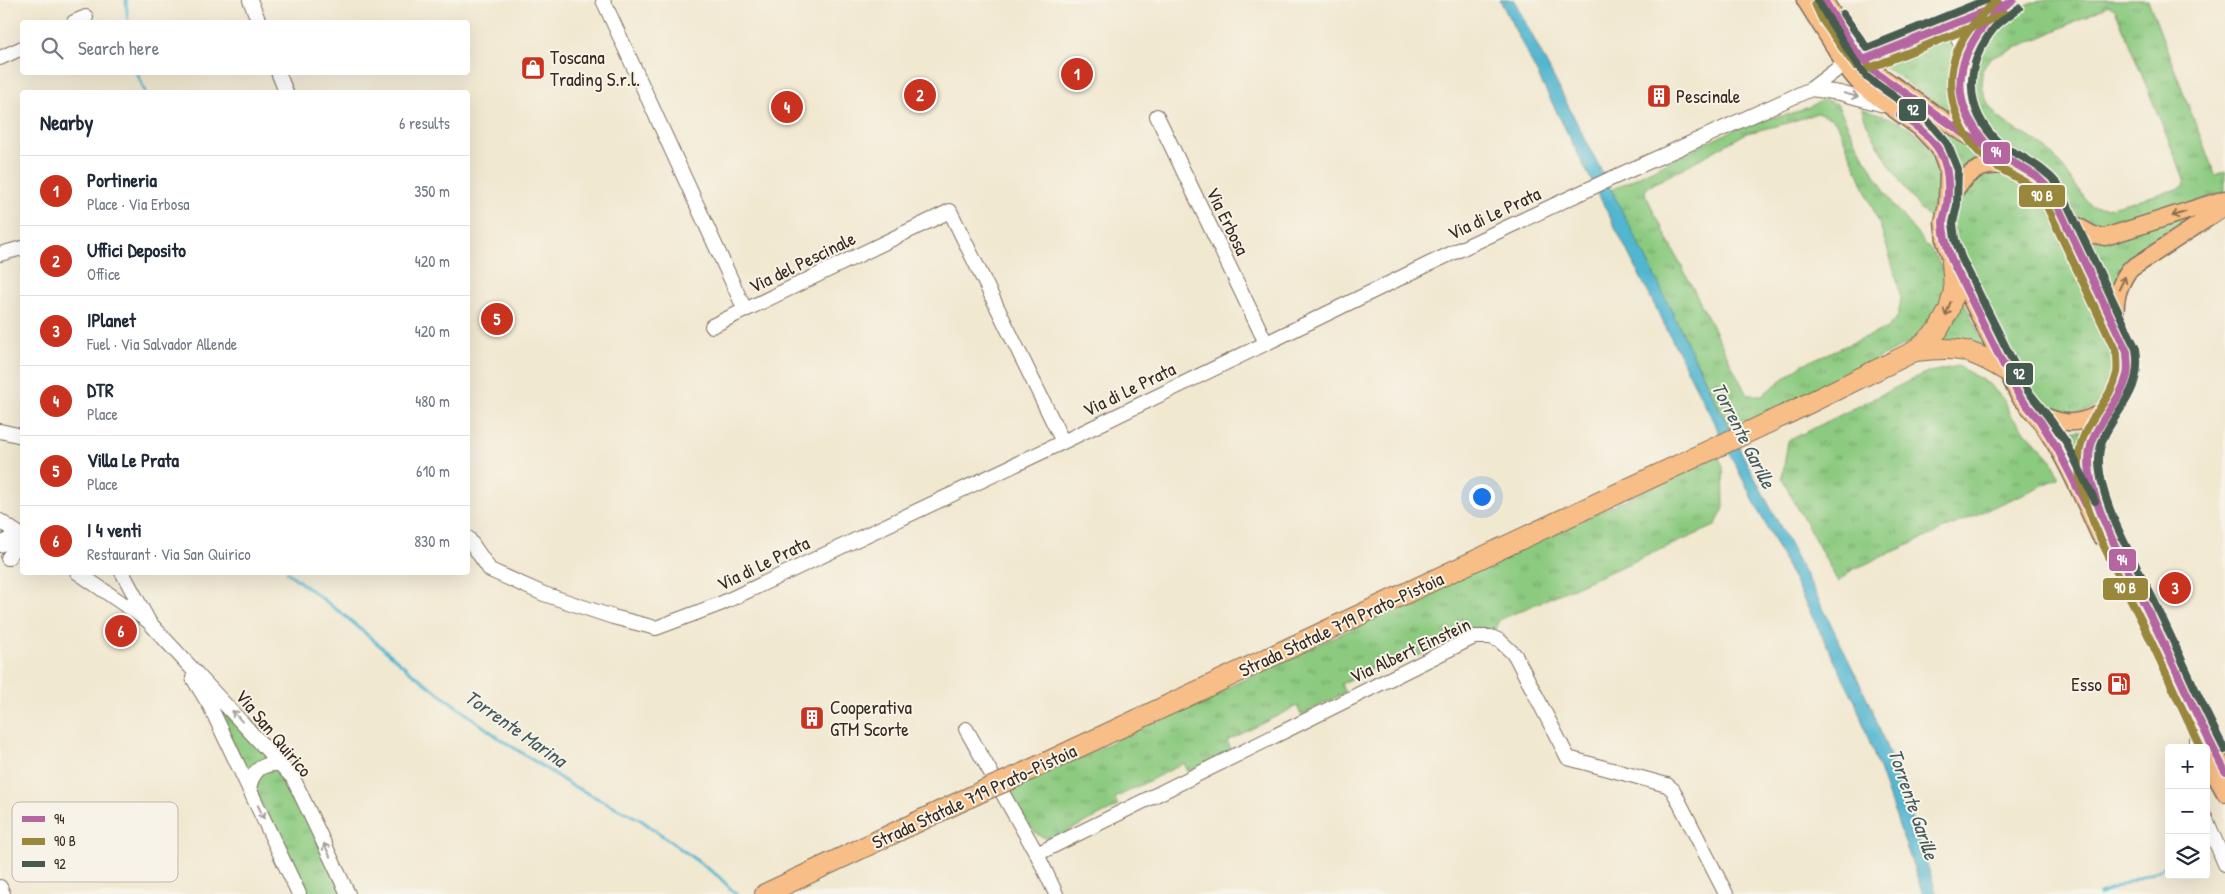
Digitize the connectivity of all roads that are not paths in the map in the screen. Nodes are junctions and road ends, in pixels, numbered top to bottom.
1 (250, 0) edge
2 (603, 0) edge
3 (1805, 0) edge
4 (1824, 0) edge
5 (2011, 1) edge
6 (257, 20) edge
7 (1945, 29) junction
8 (20, 49) edge
9 (0, 58) edge
10 (1863, 60) junction
11 (1963, 62) junction
12 (1844, 64) junction
13 (279, 75) edge
14 (1811, 89) junction
15 (285, 90) edge
16 (1889, 107) junction
17 (1157, 116) dead end
18 (1993, 152) junction
19 (2020, 168) junction
20 (2225, 199) edge
21 (1947, 204) junction
22 (2225, 207) edge
23 (2064, 219) junction
24 (20, 249) edge
25 (0, 254) edge
26 (1952, 261) junction
27 (745, 310) junction
28 (712, 326) dead end
29 (2118, 330) junction
30 (1266, 343) junction
31 (1915, 350) junction
32 (2005, 370) junction
33 (2109, 408) junction
34 (2034, 412) junction
35 (0, 431) edge
36 (20, 436) edge
37 (1063, 442) junction
38 (0, 521) edge
39 (20, 535) edge
40 (470, 541) edge
41 (0, 545) edge
42 (20, 558) edge
43 (4, 559) edge
44 (81, 575) edge
45 (124, 575) edge
46 (148, 621) junction
47 (182, 660) junction
48 (966, 729) dead end
49 (2198, 744) edge
50 (279, 764) junction
51 (2210, 765) edge
52 (2225, 771) edge
53 (250, 788) junction
54 (2225, 793) edge
55 (2210, 828) edge
56 (1037, 854) junction
57 (2225, 864) edge
58 (0, 886) edge
59 (4, 894) edge
60 (299, 894) edge
61 (348, 894) edge
62 (765, 894) edge
63 (1056, 894) edge
64 (1726, 894) edge

1 - 6 street
2 - 27 street, Via del Pescinale
3 - 12 main road
4 - 10 main road
5 - 7 street
5 - 11 street
7 - 10 street
7 - 11 street
8 - 9 street
10 - 18 main road
11 - 18 street
12 - 14 street, Via di Le Prata
12 - 16 main road
13 - 15 street
14 -> 16 street
14 - 30 street, Via di Le Prata
16 - 21 main road
17 - 30 street, Via Erbosa
18 - 19 main road
19 - 21 main road
19 - 23 main road
20 -> 23 main road
21 - 26 main road
29 -> 22 main road
23 - 29 main road
24 - 25 street
26 -> 31 highway
26 - 32 main road
27 - 28 street
27 - 37 street, Via del Pescinale
29 - 33 main road
30 - 37 street, Via di Le Prata
31 - 32 highway
31 - 62 highway, Strada Statale 719 Prato-Pistoia, bridge
32 - 34 main road
33 - 34 main road
33 - 52 main road
34 - 49 main road
35 - 36 street
37 - 40 street, Via di Le Prata
38 - 39 street
39 - 41 street
39 - 43 street
42 - 43 street
44 - 46 street, Via San Quirico
45 - 46 street
46 - 47 street, Via San Quirico
50 -> 47 street, Via San Quirico
47 - 53 street, Via San Quirico
48 - 56 street
50 - 53 street
61 -> 50 street, Via San Quirico
51 - 54 main road
53 -> 60 street, Via San Quirico
55 - 57 street
56 - 63 street
56 - 64 street, Via Albert Einstein
58 - 59 street

